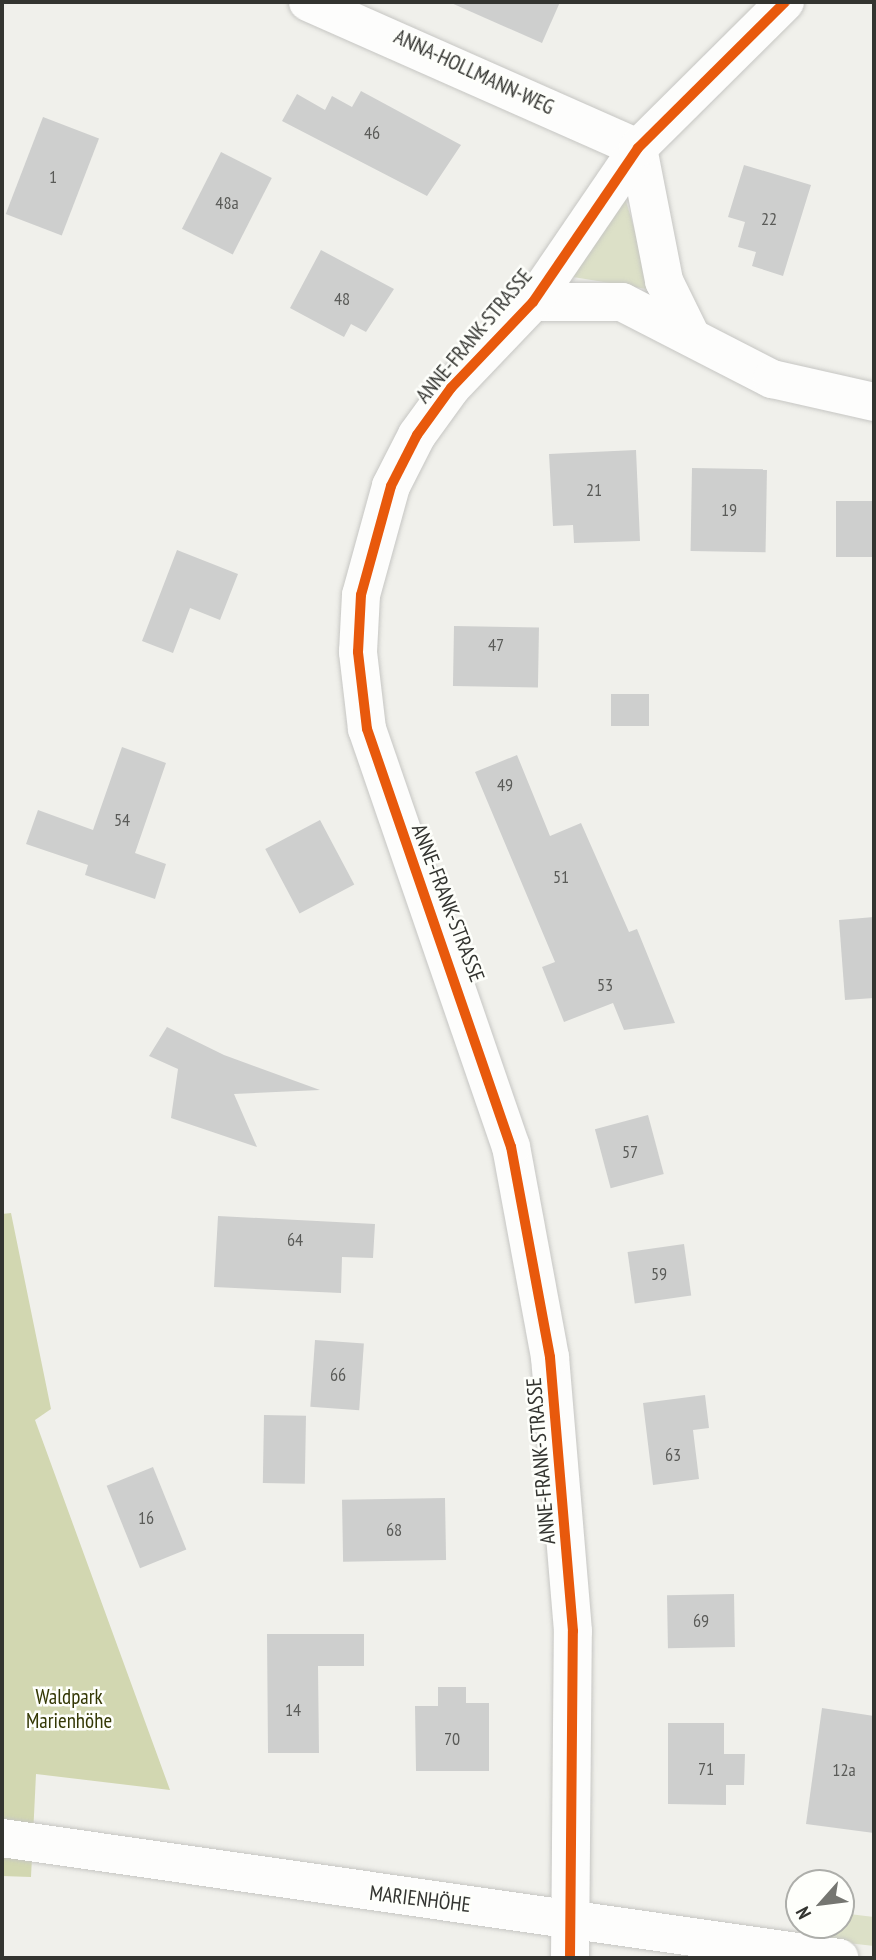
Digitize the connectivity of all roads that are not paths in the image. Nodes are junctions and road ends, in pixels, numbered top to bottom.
1 (308, 2) edge
2 (785, 2) edge
3 (638, 148) junction
4 (533, 302) junction
5 (690, 332) junction
6 (874, 401) edge
7 (2, 1838) edge
8 (570, 1918) junction
9 (570, 1958) edge
10 (839, 1958) edge

1 - 3 street, ANNA-HOLLMANN-WEG
2 - 3 street, ANNE-FRANK-STRASSE
3 - 4 street, ANNE-FRANK-STRASSE
3 - 5 street
4 - 5 street
4 - 8 street, ANNE-FRANK-STRASSE
5 - 6 street
7 - 8 street, MARIENHÖHE
8 - 9 street, ANNE-FRANK-STRASSE
8 - 10 street, MARIENHÖHE

